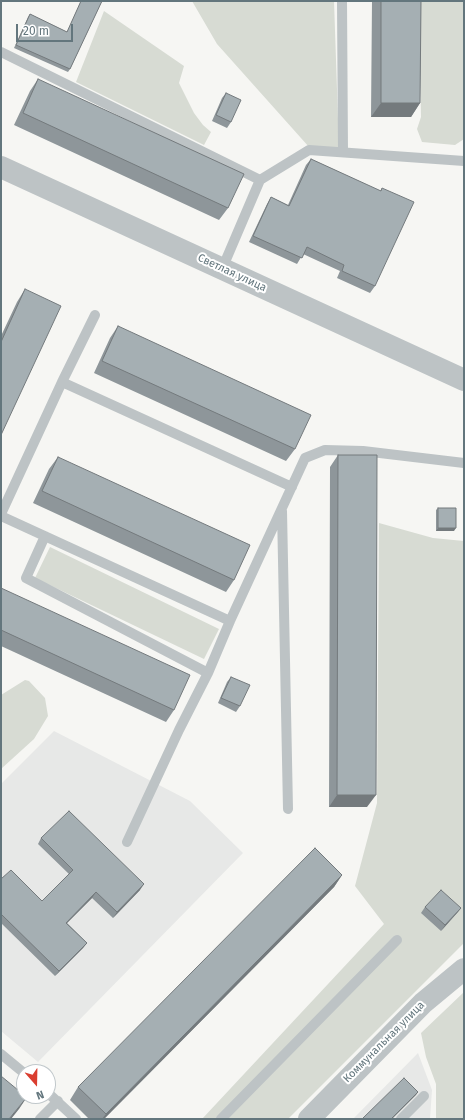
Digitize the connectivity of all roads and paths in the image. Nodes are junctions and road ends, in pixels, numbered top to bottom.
1 (342, 1) edge
2 (1, 52) edge
3 (343, 152) junction
4 (464, 161) edge
5 (1, 167) edge
6 (260, 180) junction
7 (222, 268) junction
8 (95, 315) dead end
9 (464, 380) edge
10 (62, 382) junction
11 (464, 463) edge
12 (292, 488) junction
13 (282, 507) junction
14 (1, 515) edge
15 (45, 536) junction
16 (230, 622) junction
17 (208, 674) junction
18 (288, 809) dead end
19 (127, 842) dead end
20 (396, 940) dead end
21 (464, 969) edge
22 (1, 1054) edge
23 (16, 1066) edge
24 (424, 1096) dead end
25 (58, 1101) joint
26 (40, 1119) edge
27 (76, 1119) edge
28 (220, 1119) edge
29 (309, 1119) edge
30 (401, 1119) edge

1 - 3 lane
2 - 6 lane
3 - 4 lane
3 - 6 lane
5 - 7 street, Светлая улица
6 - 7 lane
7 - 9 street, Светлая улица
8 - 10 lane
10 - 12 lane
10 - 14 lane
11 - 12 lane
12 - 13 lane
13 - 16 lane
13 - 18 lane
14 - 15 lane
15 - 16 lane
15 - 17 lane
16 - 17 lane
17 - 19 lane
20 - 28 lane
21 - 29 street, Коммунальная улица
22 - 23 lane
24 - 30 lane
25 - 26 lane
25 - 27 lane

